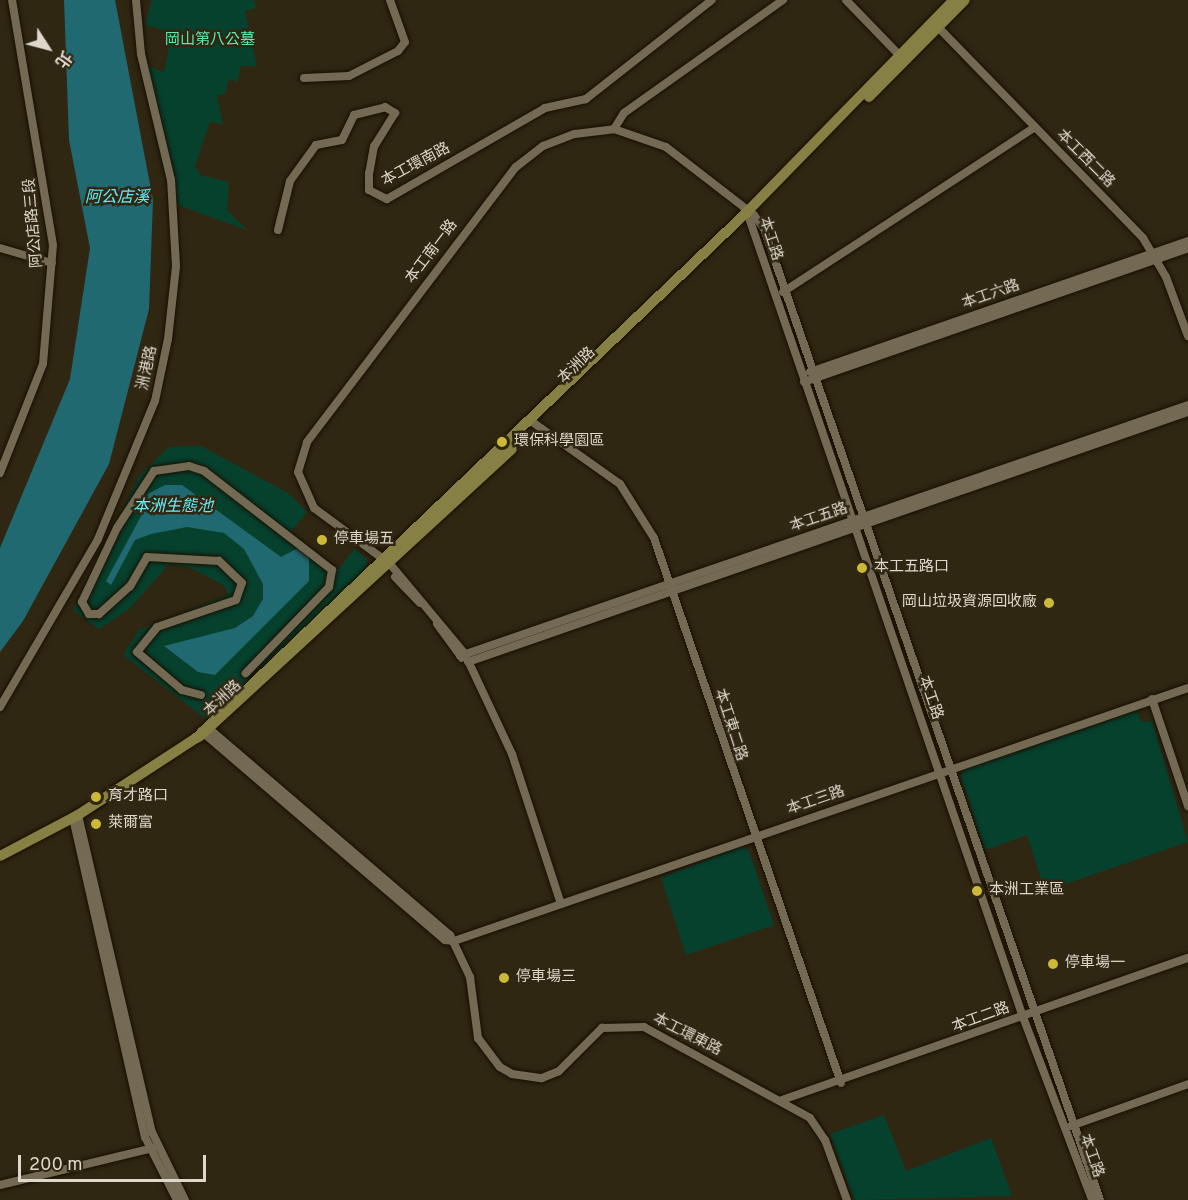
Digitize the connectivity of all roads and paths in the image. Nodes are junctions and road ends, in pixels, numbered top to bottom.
1 (12, 0) edge
2 (136, 0) edge
3 (390, 0) edge
4 (712, 0) edge
5 (783, 0) edge
6 (846, 0) edge
7 (954, 0) edge
8 (965, 0) edge
9 (935, 25) junction
10 (902, 58) junction
11 (304, 78) dead end
12 (1035, 127) junction
13 (614, 129) junction
14 (750, 215) junction
15 (278, 230) dead end
16 (1188, 241) edge
17 (0, 248) edge
18 (1188, 248) edge
19 (1153, 256) junction
20 (52, 263) junction
21 (786, 291) junction
22 (774, 295) junction
23 (1188, 336) edge
24 (814, 375) junction
25 (803, 378) junction
26 (1188, 405) edge
27 (1188, 412) edge
28 (533, 424) junction
29 (0, 473) edge
30 (864, 520) junction
31 (855, 524) junction
32 (386, 564) junction
33 (670, 588) junction
34 (464, 657) junction
35 (246, 673) dead end
36 (1188, 688) edge
37 (201, 696) dead end
38 (1152, 699) junction
39 (0, 707) edge
40 (204, 732) junction
41 (951, 769) junction
42 (942, 772) junction
43 (1188, 806) edge
44 (75, 817) junction
45 (753, 838) junction
46 (0, 856) edge
47 (561, 904) junction
48 (454, 941) junction
49 (1188, 958) edge
50 (1035, 1014) junction
51 (1023, 1017) junction
52 (841, 1083) junction
53 (1188, 1084) edge
54 (782, 1100) junction
55 (1070, 1126) junction
56 (157, 1146) junction
57 (149, 1150) junction
58 (0, 1185) edge
59 (177, 1200) edge
60 (184, 1200) edge
61 (847, 1200) edge
62 (1092, 1200) edge
63 (1100, 1200) edge

1 - 20 street, 阿公店路三段
2 - 39 street, 洲港路
3 - 11 street
4 - 15 street, 本工環南路
5 - 13 street
6 - 10 street
7 - 9 main road, 本洲路
8 - 9 main road, 本洲路
9 - 10 main road, 本洲路
9 - 12 street, 本工西二路
10 - 14 main road, 本洲路
12 - 19 street, 本工西二路
12 - 21 street
13 - 14 street, 本工南一路
13 - 32 street, 本工南一路
14 - 21 street, 本工路
14 - 22 street, 本工路
14 - 28 main road, 本洲路
16 - 19 street, 本工六路
17 - 20 street
18 - 19 street, 本工六路
19 - 23 street, 本工西二路
19 - 24 street, 本工六路
20 - 29 street, 阿公店路三段
21 - 22 street
21 - 24 street, 本工路
22 - 25 street, 本工路
24 - 25 street, 本工六路
24 - 30 street, 本工路
25 - 31 street, 本工路
26 - 30 street, 本工五路
27 - 30 street, 本工五路
28 - 32 main road, 本洲路
28 - 33 street, 本工東二路
30 - 31 street, 本工五路
30 - 41 street, 本工路
31 - 33 street, 本工五路
31 - 42 street, 本工路
32 - 34 street, 本工南一路
32 - 40 main road, 本洲路
33 - 34 street, 本工五路
33 - 45 street, 本工東二路
34 - 47 street, 本工南一路
35 - 37 street
36 - 38 street, 本工三路
38 - 41 street, 本工三路
38 - 43 street
40 - 44 main road, 本洲路
40 - 48 street
41 - 42 street, 本工三路
41 - 50 street, 本工路
42 - 45 street, 本工三路
42 - 51 street, 本工路
44 - 46 main road, 本洲路
44 - 56 street
44 - 57 street
45 - 47 street, 本工三路
45 - 52 street, 本工東二路
47 - 48 street, 本工三路
48 - 54 street, 本工環東路
49 - 50 street, 本工二路
50 - 51 street, 本工二路
50 - 55 street, 本工路
51 - 52 street, 本工二路
51 - 55 street, 本工路
52 - 54 street, 本工二路
53 - 55 street
54 - 61 street, 本工環東路
55 - 62 street, 本工路
55 - 63 street, 本工路
56 - 57 street
56 - 60 street
57 - 58 street
57 - 59 street

